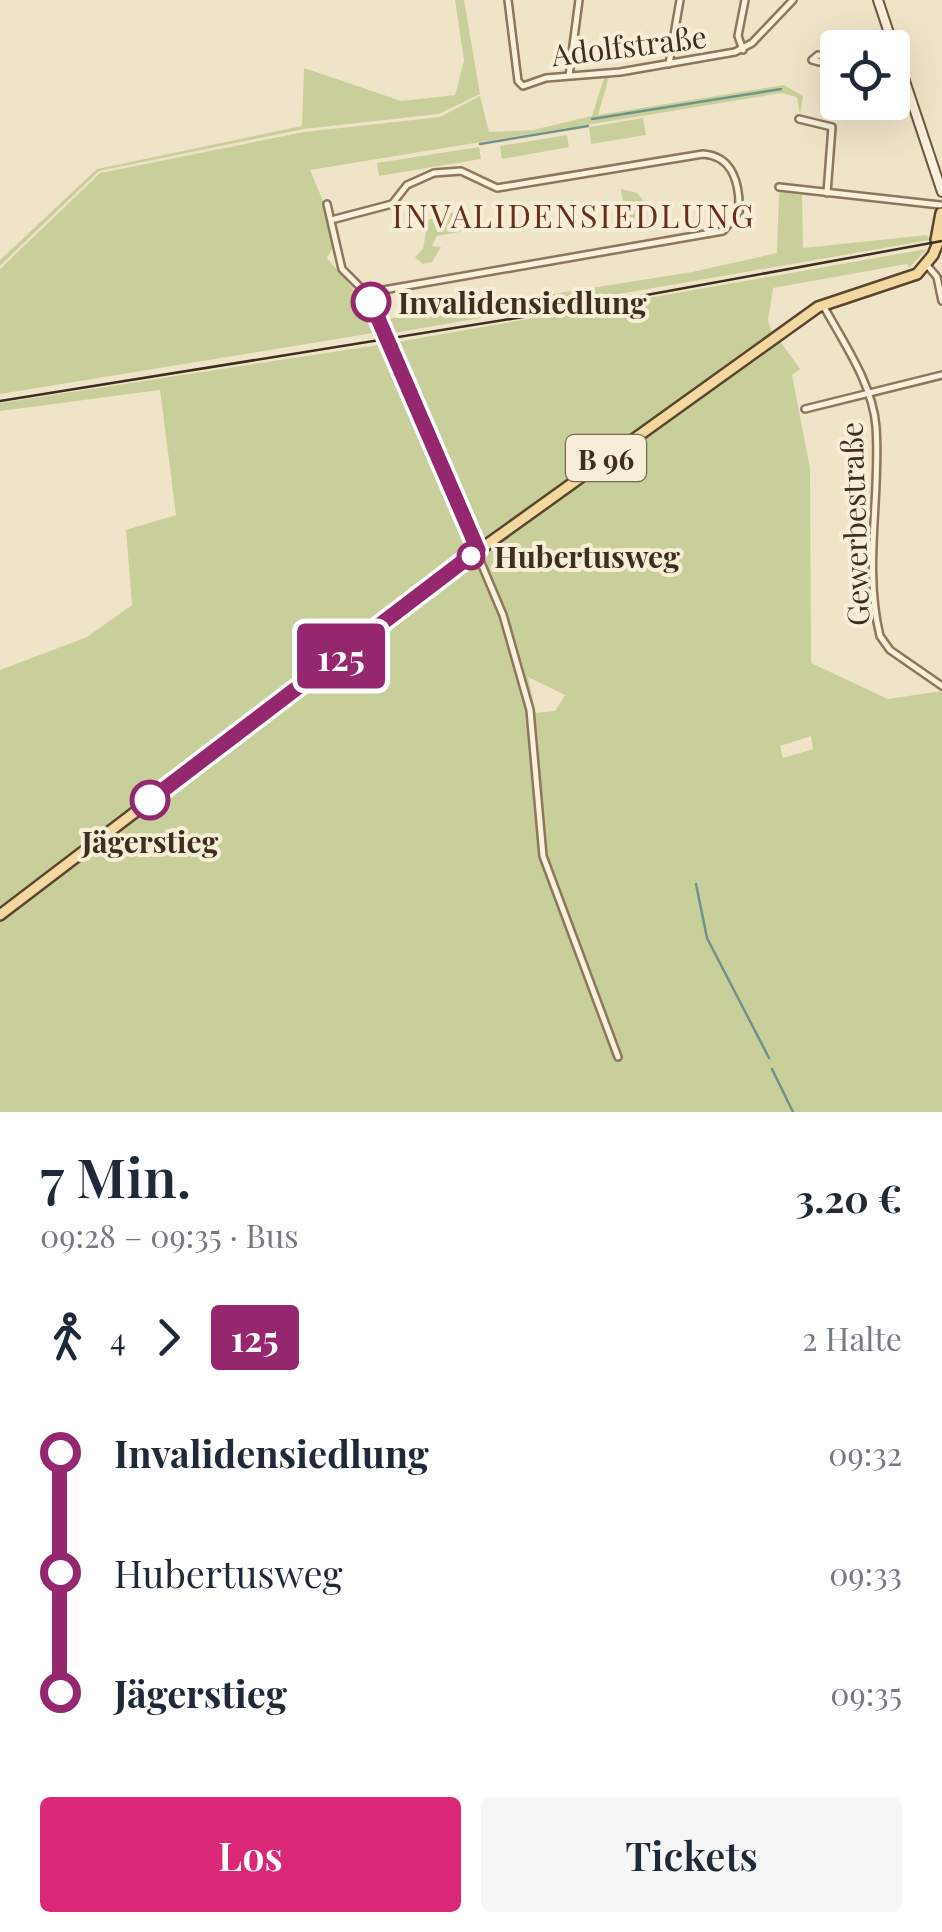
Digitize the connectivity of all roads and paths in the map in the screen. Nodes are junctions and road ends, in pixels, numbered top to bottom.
1 (508, 0) edge
2 (579, 0) edge
3 (680, 0) edge
4 (744, 0) edge
5 (793, 0) edge
6 (878, 0) edge
7 (888, 30) edge
8 (742, 50) junction
9 (669, 64) junction
10 (570, 76) junction
11 (910, 96) edge
12 (799, 119) dead end
13 (779, 188) dead end
14 (942, 192) edge
15 (827, 193) junction
16 (327, 204) dead end
17 (941, 209) edge
18 (334, 219) junction
19 (942, 233) edge
20 (935, 249) junction
21 (925, 265) junction
22 (366, 293) junction
23 (942, 300) edge
24 (822, 304) junction
25 (942, 374) edge
26 (867, 390) junction
27 (804, 408) dead end
28 (478, 550) junction
29 (942, 686) edge
30 (0, 916) edge
31 (618, 1057) dead end

1 - 10 street, Adolfstraße
2 - 10 street
3 - 9 street
4 - 8 street
5 - 8 street, Adolfstraße
6 - 7 main road
8 - 9 street, Adolfstraße
9 - 10 street, Adolfstraße
11 - 14 main road
12 - 15 street
13 - 15 street
15 - 17 street
16 - 18 street
17 - 20 main road, B 96
18 - 22 street
18 - 22 street
19 - 20 main road, B 96
20 - 21 main road, B 96
21 - 23 street
21 - 24 main road, B 96
22 - 28 street
24 - 26 street, Gewerbestraße
24 - 28 main road, B 96
25 - 26 street, Gewerbestraße
26 - 27 street, Gewerbestraße
26 - 29 street, Gewerbestraße
28 - 30 main road, B 96
28 - 31 street

